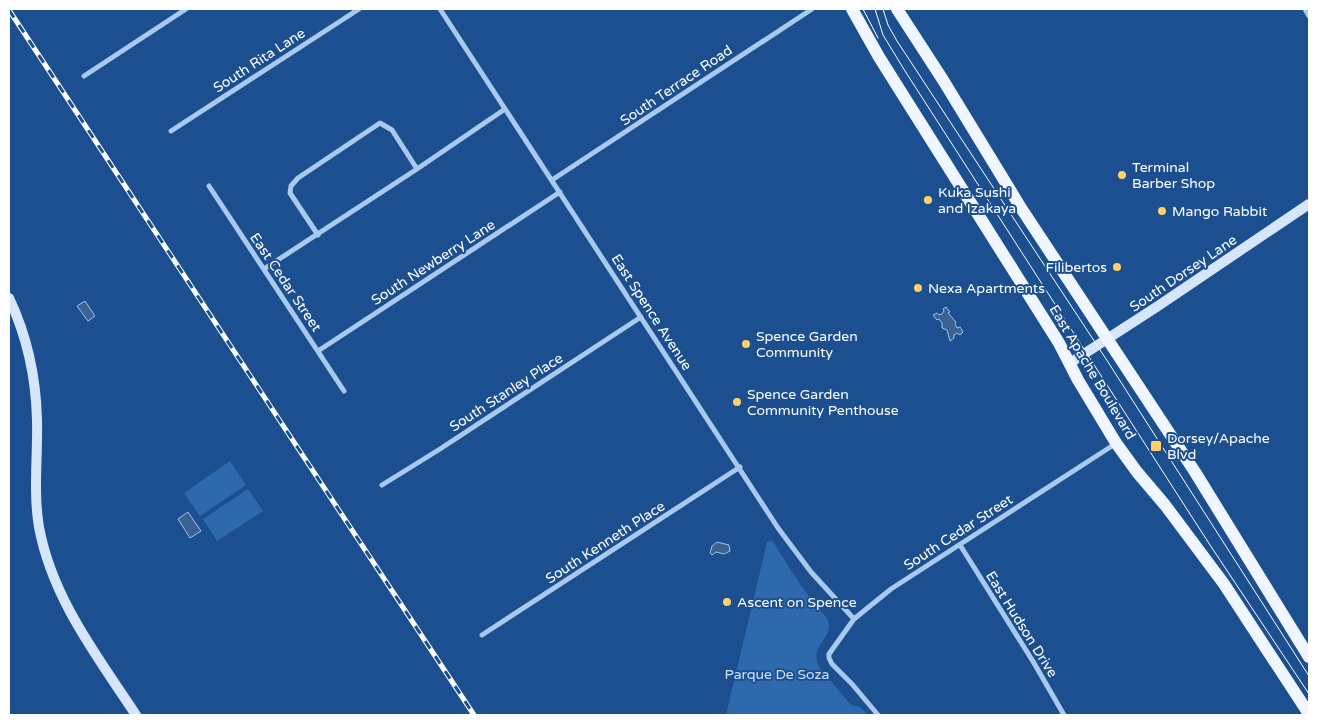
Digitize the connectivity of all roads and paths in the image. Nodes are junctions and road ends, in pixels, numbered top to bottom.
1 (186, 9) edge
2 (359, 9) edge
3 (440, 9) edge
4 (812, 9) edge
5 (852, 9) edge
6 (897, 9) edge
7 (1305, 9) edge
8 (1309, 16) edge
9 (84, 76) dead end
10 (505, 109) junction
11 (171, 131) dead end
12 (417, 169) junction
13 (552, 180) junction
14 (209, 186) dead end
15 (560, 192) junction
16 (1309, 204) edge
17 (318, 235) junction
18 (264, 270) junction
19 (9, 298) edge
20 (642, 317) junction
21 (1108, 339) junction
22 (318, 351) junction
23 (1070, 363) junction
24 (344, 391) dead end
25 (1116, 444) junction
26 (740, 467) junction
27 (382, 485) dead end
28 (960, 545) junction
29 (854, 619) junction
30 (482, 635) dead end
31 (1309, 657) edge
32 (1309, 714) edge
33 (136, 715) edge
34 (878, 715) edge
35 (1064, 715) edge

1 - 9 street
2 - 11 street, South Rita Lane
3 - 10 street, East Spence Avenue
4 - 13 street, South Terrace Road
5 - 23 main road, East Apache Boulevard
6 - 21 main road, East Apache Boulevard
7 - 8 street
10 - 12 street
10 - 13 street, East Spence Avenue
12 - 17 street
12 - 17 street
13 - 15 street, East Spence Avenue
14 - 18 street, East Cedar Street
15 - 20 street, East Spence Avenue
15 - 22 street, South Newberry Lane
16 - 21 street, South Dorsey Lane
17 - 18 street
18 - 22 street, East Cedar Street
19 - 33 street
20 - 26 street, East Spence Avenue
20 - 27 street, South Stanley Place
21 - 23 street, South Dorsey Lane
21 - 31 main road, East Apache Boulevard
22 - 24 street, East Cedar Street
23 - 25 main road, East Apache Boulevard
25 - 28 street, South Cedar Street
25 - 32 main road, East Apache Boulevard
26 - 29 street, East Spence Avenue
26 - 30 street, South Kenneth Place
28 - 29 street, South Cedar Street
28 - 35 street, East Hudson Drive
29 - 34 street, South Cedar Street

